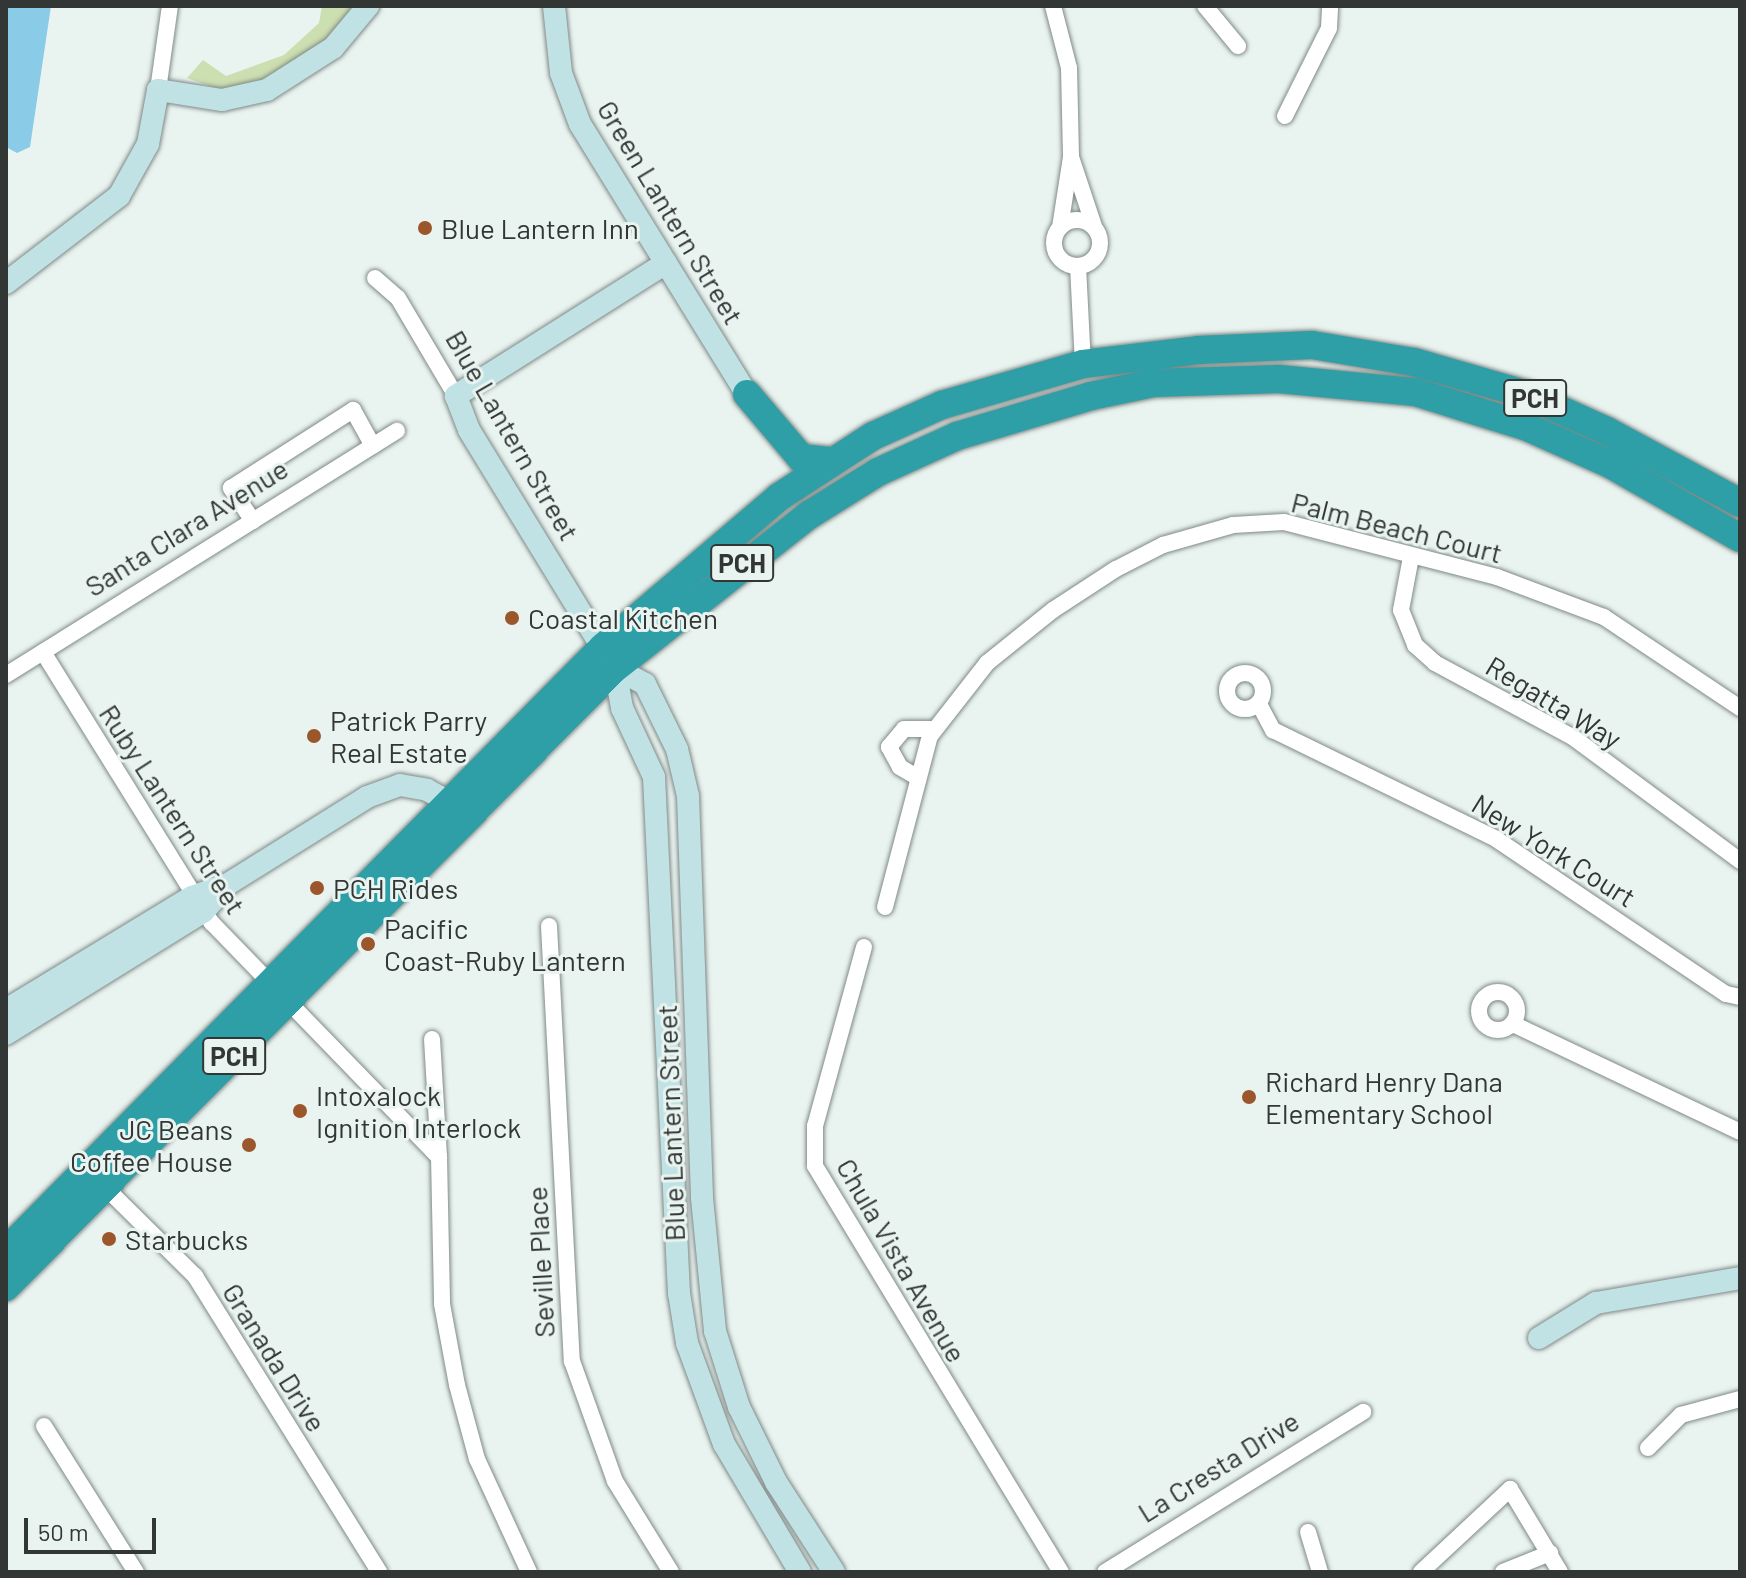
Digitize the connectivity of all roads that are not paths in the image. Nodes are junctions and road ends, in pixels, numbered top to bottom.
1 (170, 6) edge
2 (368, 6) edge
3 (554, 6) edge
4 (1053, 6) edge
5 (1205, 6) edge
6 (1330, 6) edge
7 (1238, 46) dead end
8 (158, 90) junction
9 (1285, 116) dead end
10 (1071, 157) junction
11 (1094, 226) junction
12 (1060, 227) junction
13 (666, 263) junction
14 (1078, 266) junction
15 (375, 278) dead end
16 (6, 283) edge
17 (1083, 364) junction
18 (1415, 392) junction
19 (747, 394) joint
20 (456, 396) junction
21 (397, 431) dead end
22 (373, 446) junction
23 (832, 461) junction
24 (1740, 503) edge
25 (809, 515) junction
26 (253, 521) junction
27 (1740, 538) edge
28 (1411, 557) junction
29 (43, 652) junction
30 (609, 658) junction
31 (6, 675) edge
32 (1259, 704) dead end
33 (1740, 708) edge
34 (934, 729) junction
35 (917, 777) junction
36 (462, 808) junction
37 (1740, 861) edge
38 (198, 905) junction
39 (885, 907) dead end
40 (549, 926) dead end
41 (864, 947) dead end
42 (278, 993) junction
43 (1740, 997) edge
44 (6, 1010) edge
45 (1513, 1024) dead end
46 (6, 1034) edge
47 (432, 1039) dead end
48 (1740, 1132) edge
49 (439, 1157) junction
50 (105, 1187) junction
51 (6, 1251) edge
52 (1740, 1278) edge
53 (6, 1287) edge
54 (1539, 1338) dead end
55 (1740, 1399) edge
56 (1363, 1412) dead end
57 (44, 1426) dead end
58 (1648, 1448) dead end
59 (1308, 1532) dead end
60 (1550, 1553) junction
61 (136, 1572) edge
62 (379, 1572) edge
63 (529, 1572) edge
64 (671, 1572) edge
65 (800, 1572) edge
66 (834, 1572) edge
67 (1061, 1572) edge
68 (1105, 1572) edge
69 (1320, 1572) edge
70 (1421, 1572) edge
71 (1503, 1572) edge
72 (1560, 1572) edge

1 - 8 street
2 - 8 street
3 - 13 street, Green Lantern Street
4 - 10 street
5 - 7 street
6 - 9 street
8 - 16 street
10 - 11 street
10 - 12 street
11 - 12 street
11 - 14 street
12 - 14 street
13 - 19 street, Green Lantern Street
13 - 20 street
14 - 17 street
15 - 20 street, Blue Lantern Street
17 - 18 highway
17 - 23 highway, PCH
17 - 24 highway, PCH
17 - 25 highway
18 - 25 highway, PCH
18 - 27 highway, PCH
19 - 23 highway
20 - 30 street, Blue Lantern Street
21 - 22 street, Santa Clara Avenue
22 - 26 street, Santa Clara Avenue
22 - 26 street
23 - 30 highway, PCH
25 - 30 highway, PCH
26 - 29 street, Santa Clara Avenue
28 - 33 street, Palm Beach Court
28 - 34 street, Palm Beach Court
28 - 37 street, Regatta Way
29 - 31 street, Santa Clara Avenue
29 - 38 street, Ruby Lantern Street
30 - 36 highway, PCH
30 - 65 street, Blue Lantern Street
30 - 66 street, Blue Lantern Street
32 - 43 street, New York Court
34 - 35 street, Palm Beach Court
34 - 35 street
35 - 39 street, Palm Beach Court
36 - 38 street
36 - 42 highway, PCH
38 - 42 street, Ruby Lantern Street
38 - 44 street
38 - 46 street
40 - 64 street, Seville Place
41 - 67 street, Chula Vista Avenue
42 - 49 street, Ruby Lantern Street
42 - 50 highway, PCH
42 - 51 highway, PCH
45 - 48 street
47 - 49 street
49 - 63 street
50 - 53 highway, PCH
50 - 62 street, Granada Drive
52 - 54 street
55 - 58 street
56 - 68 street, La Cresta Drive
57 - 61 street
59 - 69 street
60 - 70 street
60 - 71 street
60 - 72 street

